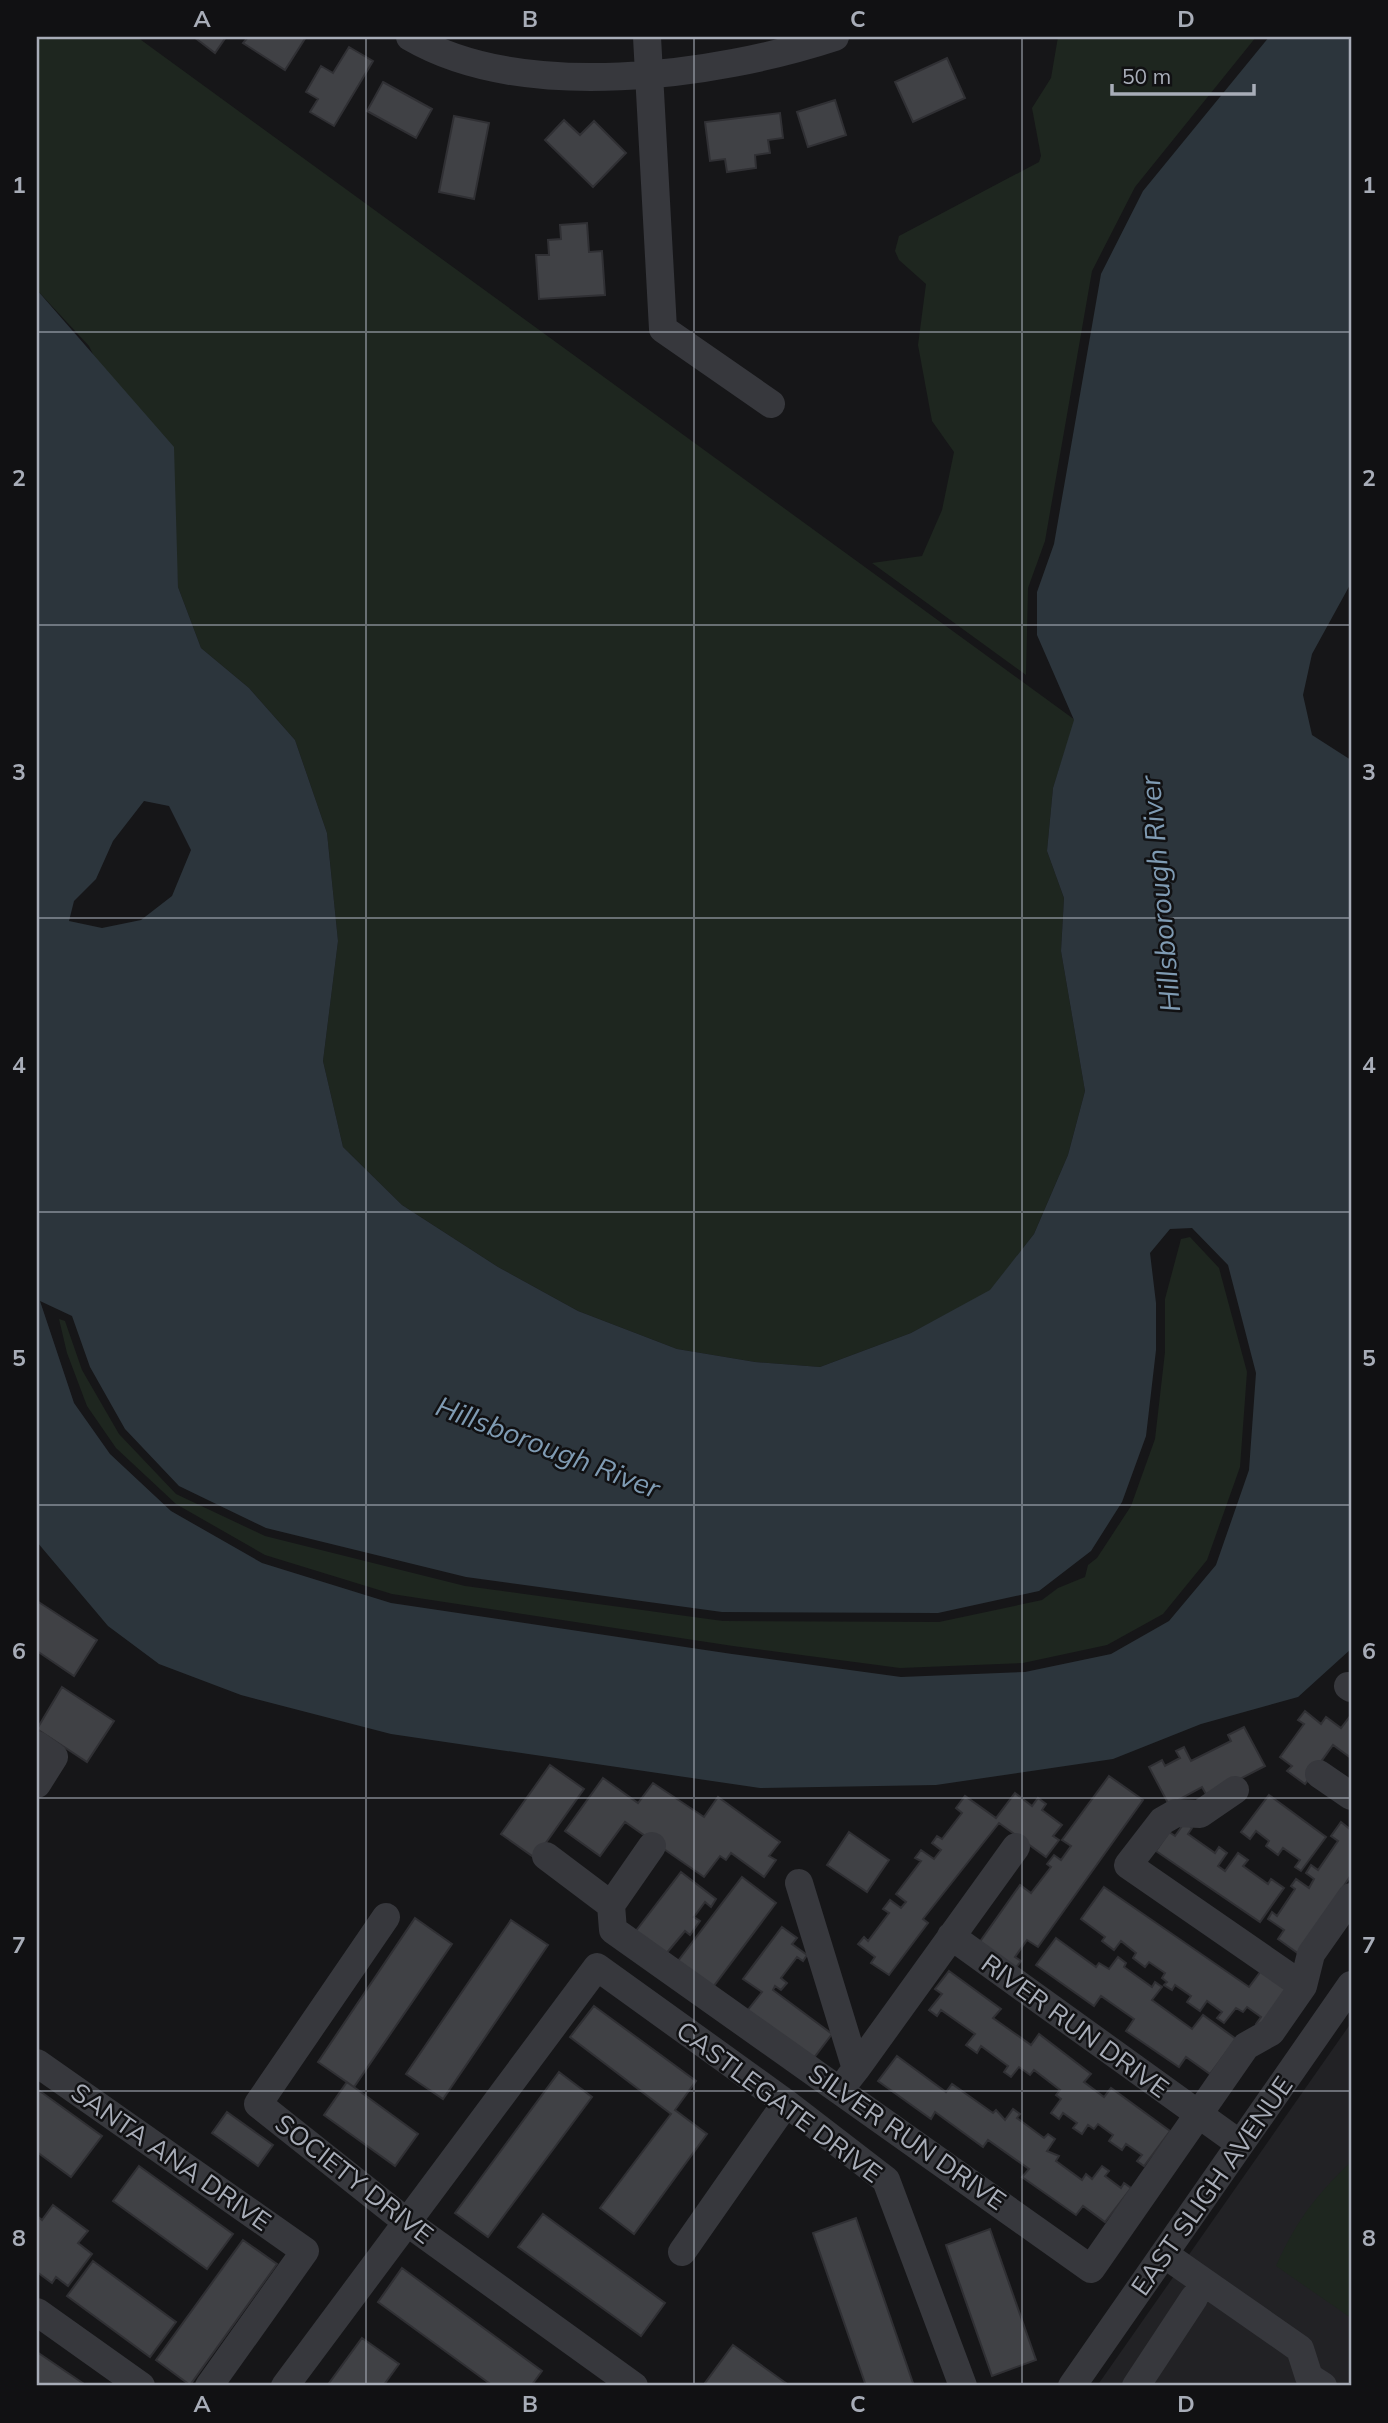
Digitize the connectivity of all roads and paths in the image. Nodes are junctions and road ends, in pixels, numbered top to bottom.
1 (410, 37) edge
2 (647, 37) edge
3 (835, 37) edge
4 (648, 75) junction
5 (771, 404) dead end
6 (37, 1745) edge
7 (1320, 1774) dead end
8 (37, 1784) edge
9 (1235, 1790) dead end
10 (1351, 1796) edge
11 (652, 1846) dead end
12 (1016, 1847) dead end
13 (546, 1856) dead end
14 (799, 1883) dead end
15 (1351, 1897) edge
16 (611, 1905) junction
17 (386, 1917) dead end
18 (951, 1936) junction
19 (1351, 1985) edge
20 (1303, 1986) junction
21 (37, 2063) edge
22 (848, 2079) junction
23 (786, 2103) junction
24 (1200, 2115) junction
25 (1240, 2144) junction
26 (408, 2222) junction
27 (682, 2252) dead end
28 (1175, 2261) junction
29 (1194, 2298) dead end
30 (37, 2312) edge
31 (141, 2386) edge
32 (209, 2386) edge
33 (285, 2386) edge
34 (634, 2386) edge
35 (963, 2386) edge
36 (1072, 2386) edge
37 (1136, 2386) edge
38 (1323, 2386) edge

1 - 4 street
2 - 4 street
3 - 4 street
4 - 5 street
6 - 8 street
7 - 10 street
9 - 20 street
11 - 16 street
12 - 18 street
13 - 16 street
14 - 22 street
15 - 20 street
16 - 22 street, SILVER RUN DRIVE
17 - 26 street, SOCIETY DRIVE
18 - 22 street
18 - 24 street, RIVER RUN DRIVE
19 - 25 street, EAST SLIGH AVENUE
20 - 24 street
21 - 32 street, SANTA ANA DRIVE
22 - 24 street, SILVER RUN DRIVE
23 - 26 street, CASTLEGATE DRIVE
23 - 27 street
23 - 35 street, CASTLEGATE DRIVE
24 - 25 street
25 - 28 street, EAST SLIGH AVENUE
26 - 33 street
26 - 34 street, SOCIETY DRIVE
28 - 36 street, EAST SLIGH AVENUE
28 - 38 street
29 - 37 street
30 - 31 street

